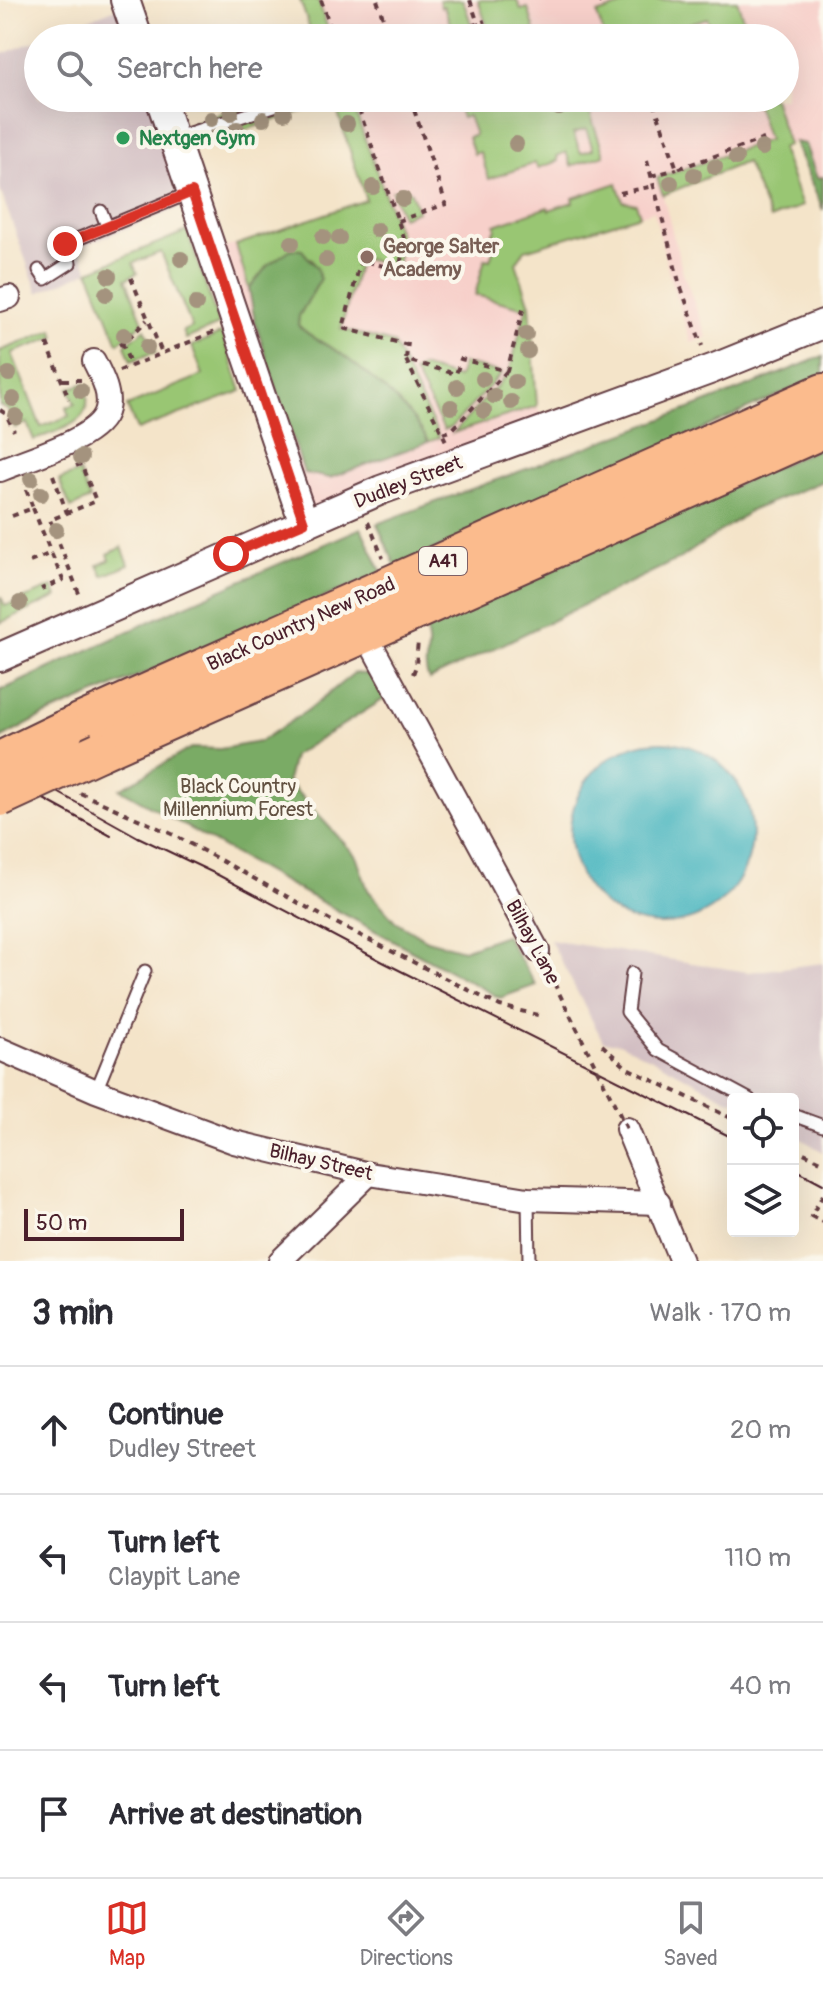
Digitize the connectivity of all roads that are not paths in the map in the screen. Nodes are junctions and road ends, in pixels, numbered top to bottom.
1 (165, 112) edge
2 (255, 112) edge
3 (173, 138) junction
4 (192, 192) junction
5 (101, 211) dead end
6 (107, 226) junction
7 (39, 270) dead end
8 (823, 324) edge
9 (89, 370) road end
10 (823, 393) edge
11 (823, 429) edge
12 (6, 477) edge
13 (304, 523) junction
14 (365, 633) junction
15 (0, 657) edge
16 (0, 761) edge
17 (0, 797) edge
18 (538, 951) road end
19 (145, 971) dead end
20 (632, 973) dead end
21 (0, 1049) edge
22 (96, 1091) junction
23 (738, 1093) edge
24 (799, 1117) edge
25 (823, 1126) edge
26 (627, 1129) road end
27 (369, 1174) junction
28 (528, 1199) junction
29 (659, 1203) junction
30 (280, 1261) edge
31 (529, 1261) edge
32 (681, 1261) edge

1 - 3 street
2 - 3 lane
3 - 4 street
4 - 6 lane
4 - 13 street
5 - 6 lane
6 - 7 lane
8 - 13 street, Dudley Street
9 - 12 street
10 - 16 highway, Black Country New Road / A41, bridge
11 - 14 highway, Black Country New Road / A41
13 - 15 street, Dudley Street
14 - 17 highway, Black Country New Road / A41, bridge
14 - 18 street, Bilhay Lane
19 - 22 lane
20 - 23 lane
21 - 22 street, Bilhay Street
22 - 27 street, Bilhay Street
24 - 25 lane
26 - 29 street
27 - 28 street, Bilhay Street
27 - 30 street
28 - 29 street, Bilhay Street
28 - 31 lane
29 - 32 street

